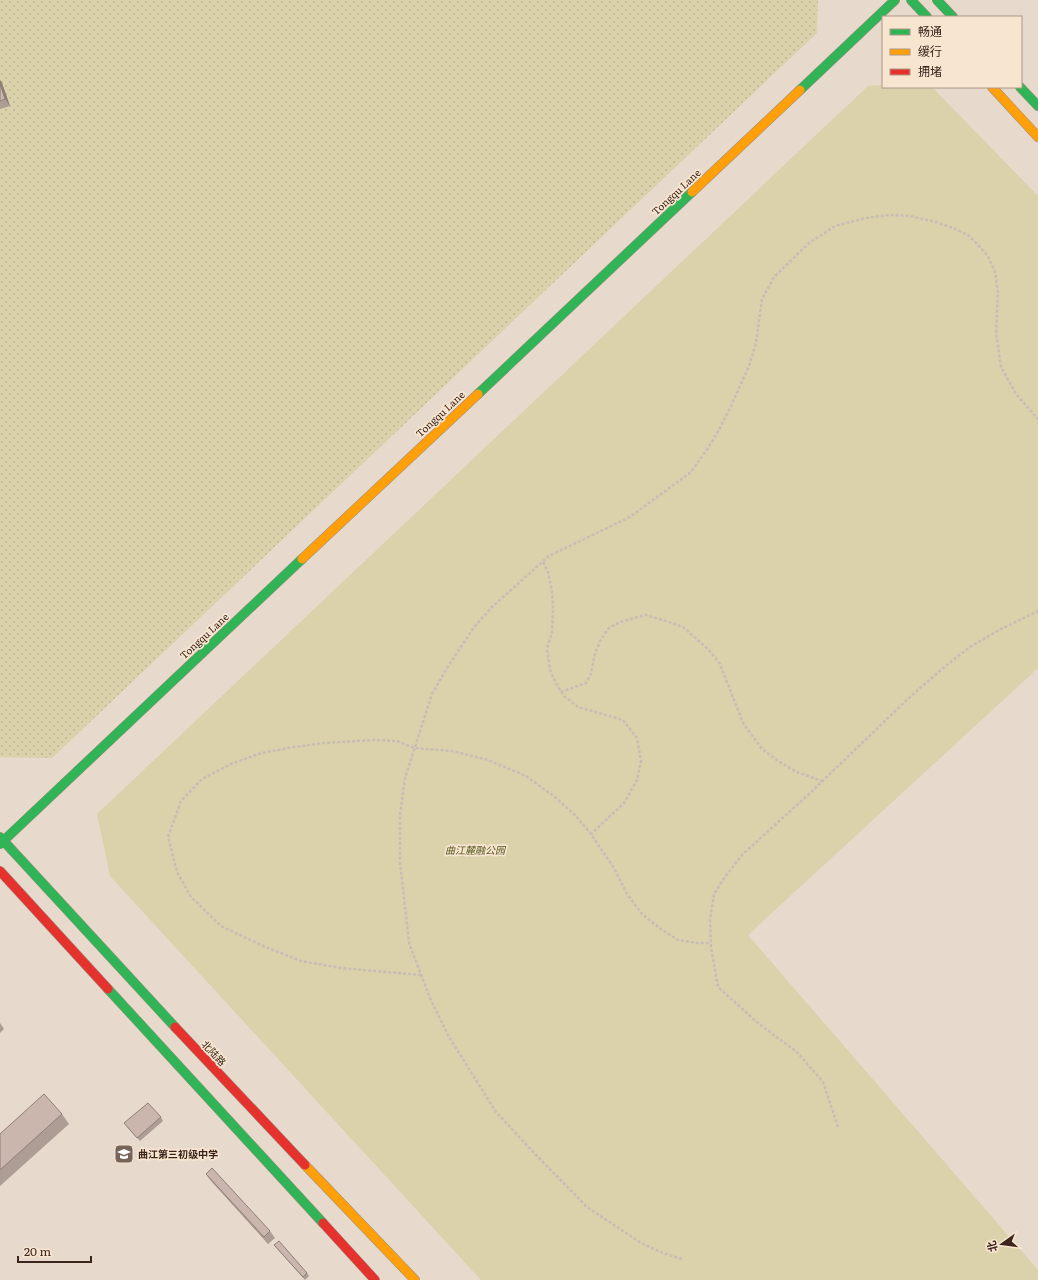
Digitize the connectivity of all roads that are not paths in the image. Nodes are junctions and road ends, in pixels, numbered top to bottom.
1 (895, 0) edge
2 (911, 0) edge
3 (937, 0) edge
4 (926, 16) edge
5 (952, 16) edge
6 (993, 88) edge
7 (1021, 88) edge
8 (1038, 106) edge
9 (1038, 137) edge
10 (1, 841) edge
11 (0, 871) edge
12 (374, 1280) edge
13 (415, 1280) edge

1 - 10 street, Tongqu Lane
2 - 4 street
3 - 5 street
6 - 9 street
7 - 8 street
10 - 13 street, 北陆路
11 - 12 street

